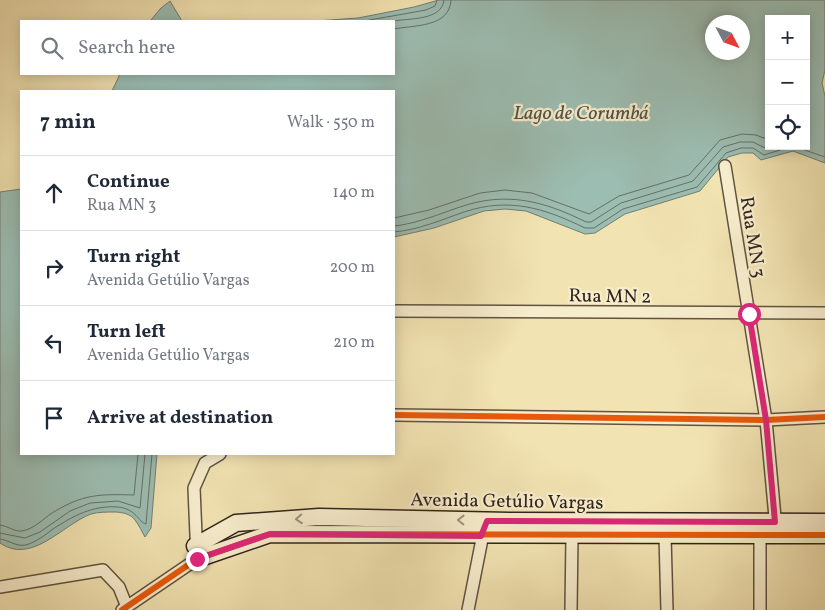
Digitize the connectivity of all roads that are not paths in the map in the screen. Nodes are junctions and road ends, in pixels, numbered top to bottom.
1 (725, 166) dead end
2 (395, 311) edge
3 (825, 313) edge
4 (749, 314) junction
5 (395, 415) edge
6 (825, 417) edge
7 (766, 420) junction
8 (218, 455) edge
9 (825, 522) edge
10 (484, 528) junction
11 (770, 531) junction
12 (825, 535) edge
13 (572, 536) junction
14 (665, 536) junction
15 (196, 553) junction
16 (0, 587) edge
17 (125, 609) edge
18 (468, 610) edge
19 (572, 610) edge
20 (667, 610) edge
21 (760, 610) edge

1 - 4 street, Rua MN 3
2 - 4 street, Rua MN 2
3 - 4 street, Rua MN 2
4 - 7 street, Rua MN 3
5 - 7 street
6 - 7 street
7 - 11 street, Rua MN 3
8 - 15 street
9 - 11 street, Avenida Getúlio Vargas
10 - 11 street, Avenida Getúlio Vargas
10 - 13 street, Avenida Getúlio Vargas
10 - 15 street, Avenida Getúlio Vargas
10 - 18 street
11 - 12 street, Avenida Getúlio Vargas
11 - 14 street, Avenida Getúlio Vargas
11 - 21 street, Rua MN 3
13 - 14 street, Avenida Getúlio Vargas
13 - 19 street
14 - 20 street
15 - 17 street, Avenida Getúlio Vargas
16 - 17 street, Avenida Getúlio Vargas

